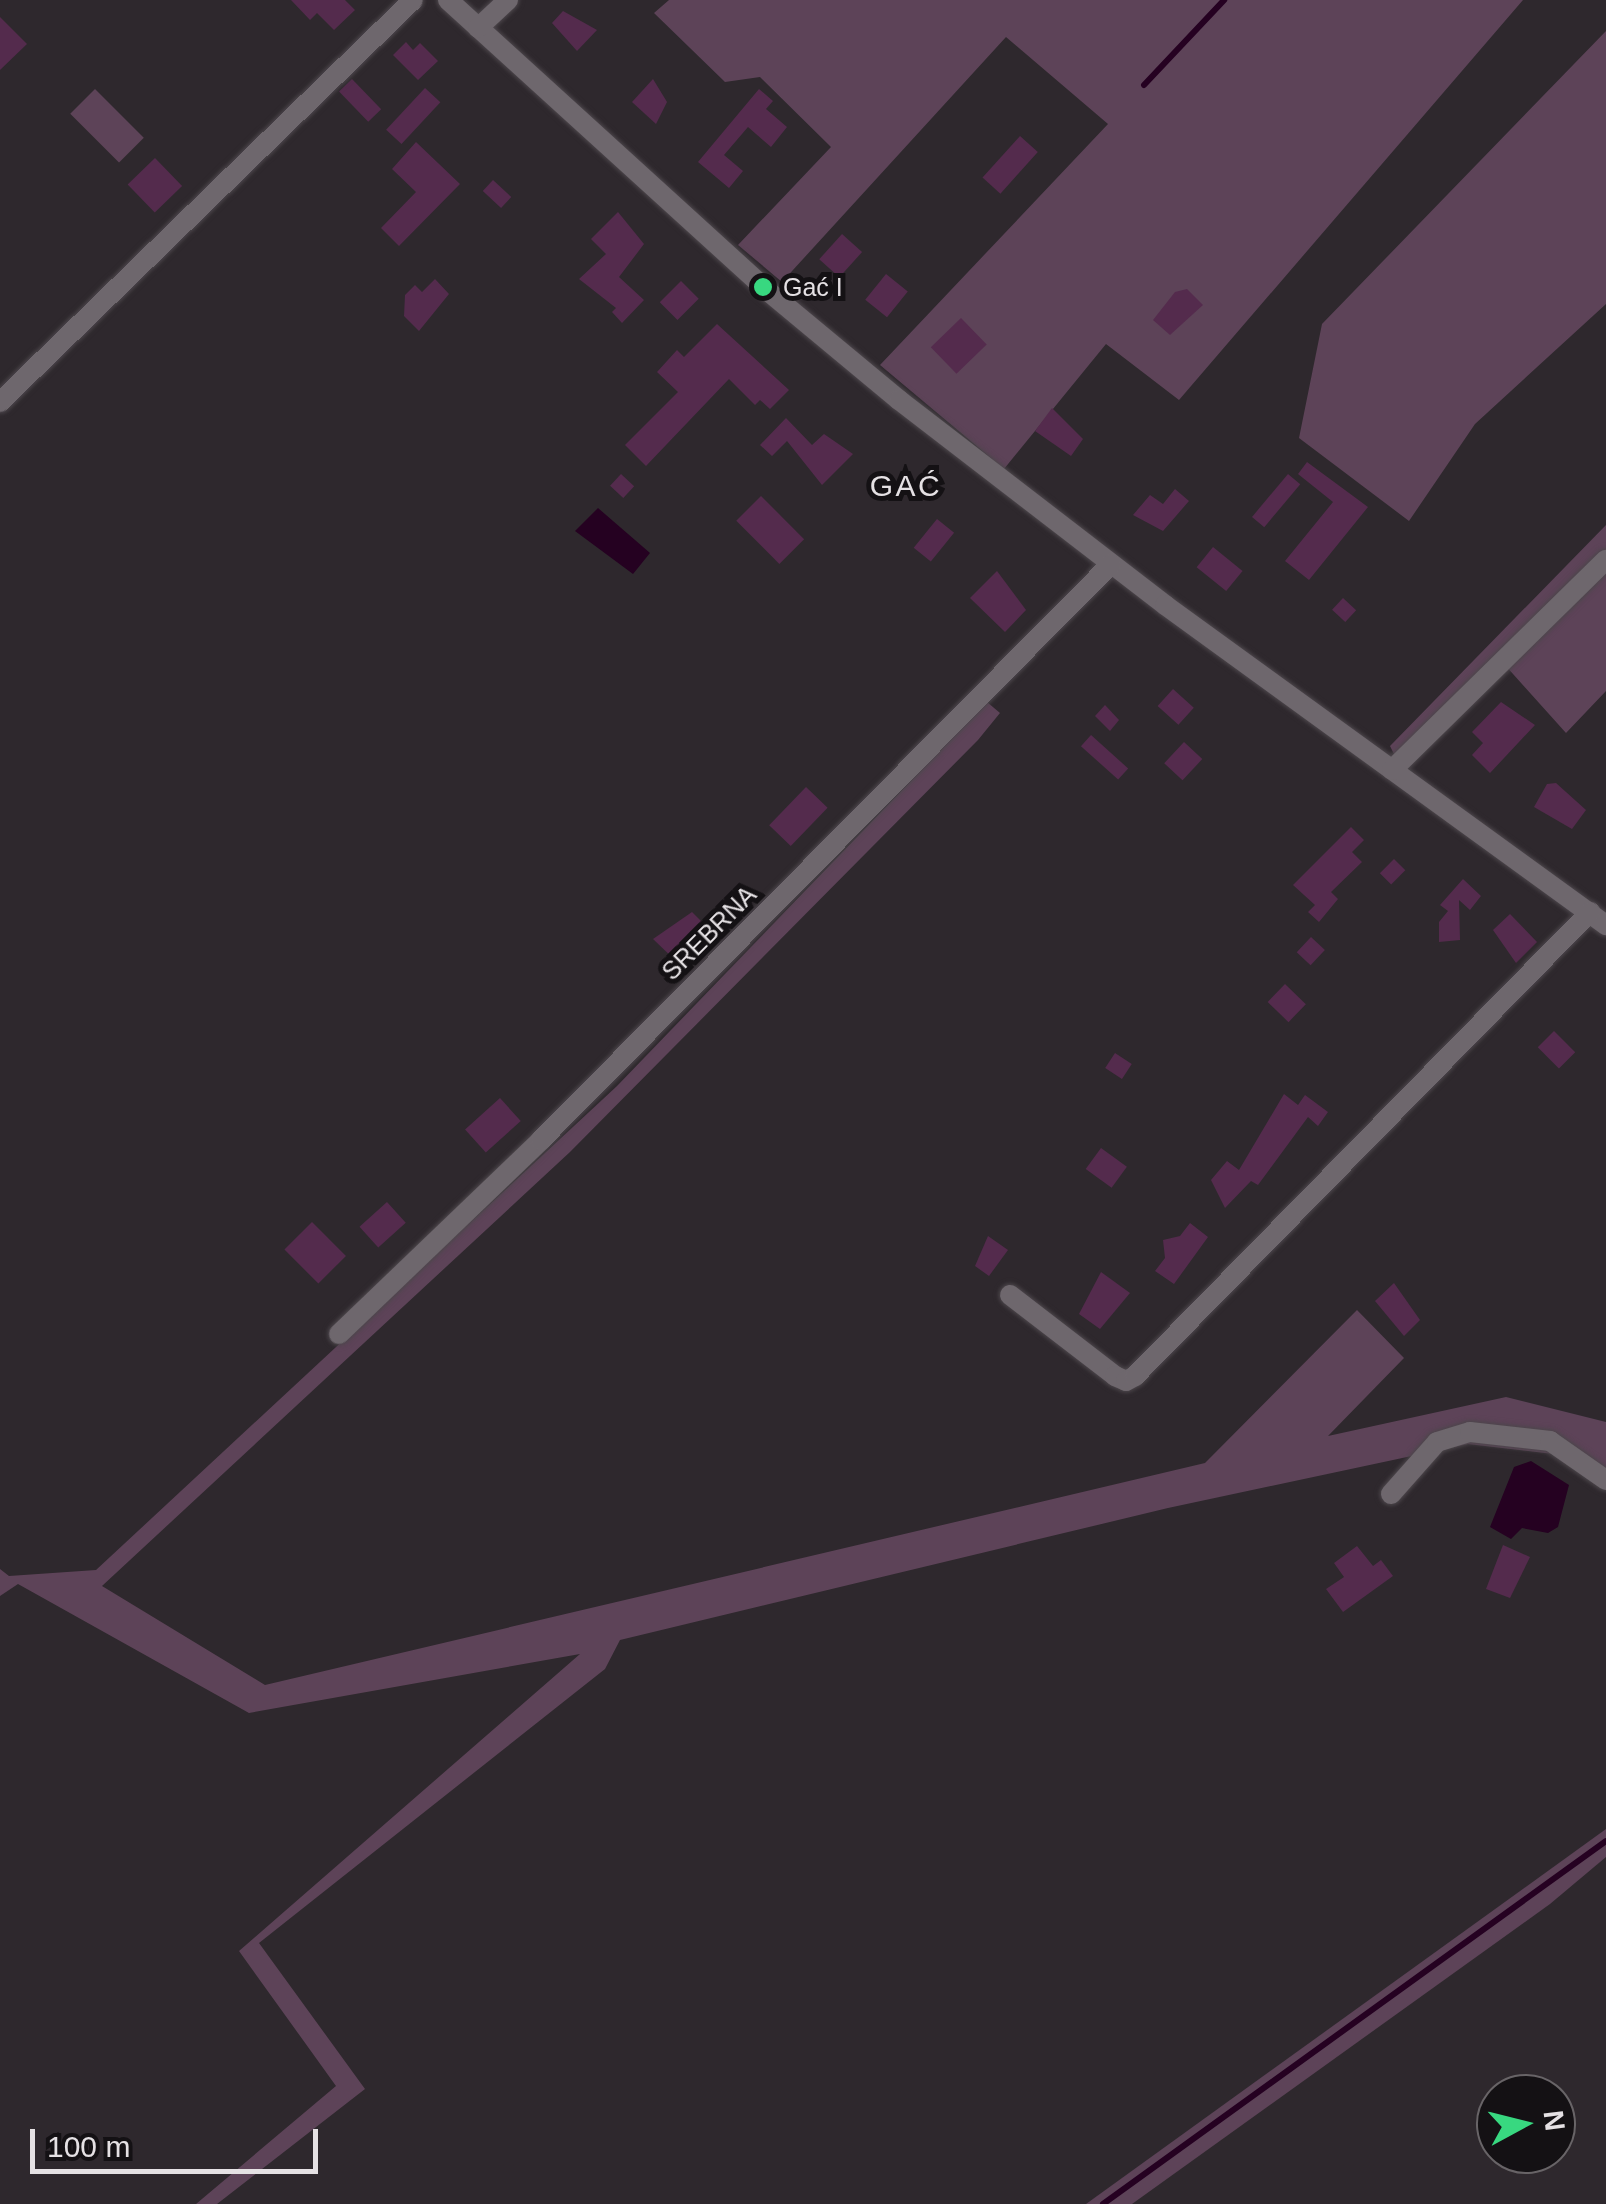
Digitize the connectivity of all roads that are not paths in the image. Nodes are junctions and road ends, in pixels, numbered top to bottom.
1 (413, 0) edge
2 (448, 0) edge
3 (508, 0) edge
4 (478, 28) junction
5 (0, 402) edge
6 (1606, 560) edge
7 (1111, 564) junction
8 (1392, 770) junction
9 (1598, 918) edge
10 (1010, 1295) dead end
11 (339, 1334) dead end
12 (1606, 1480) edge
13 (1391, 1494) dead end

1 - 5 street
2 - 4 street
3 - 4 street
4 - 7 street
6 - 8 street
7 - 8 street
7 - 11 street, SREBRNA
8 - 9 street
9 - 10 street
12 - 13 street

